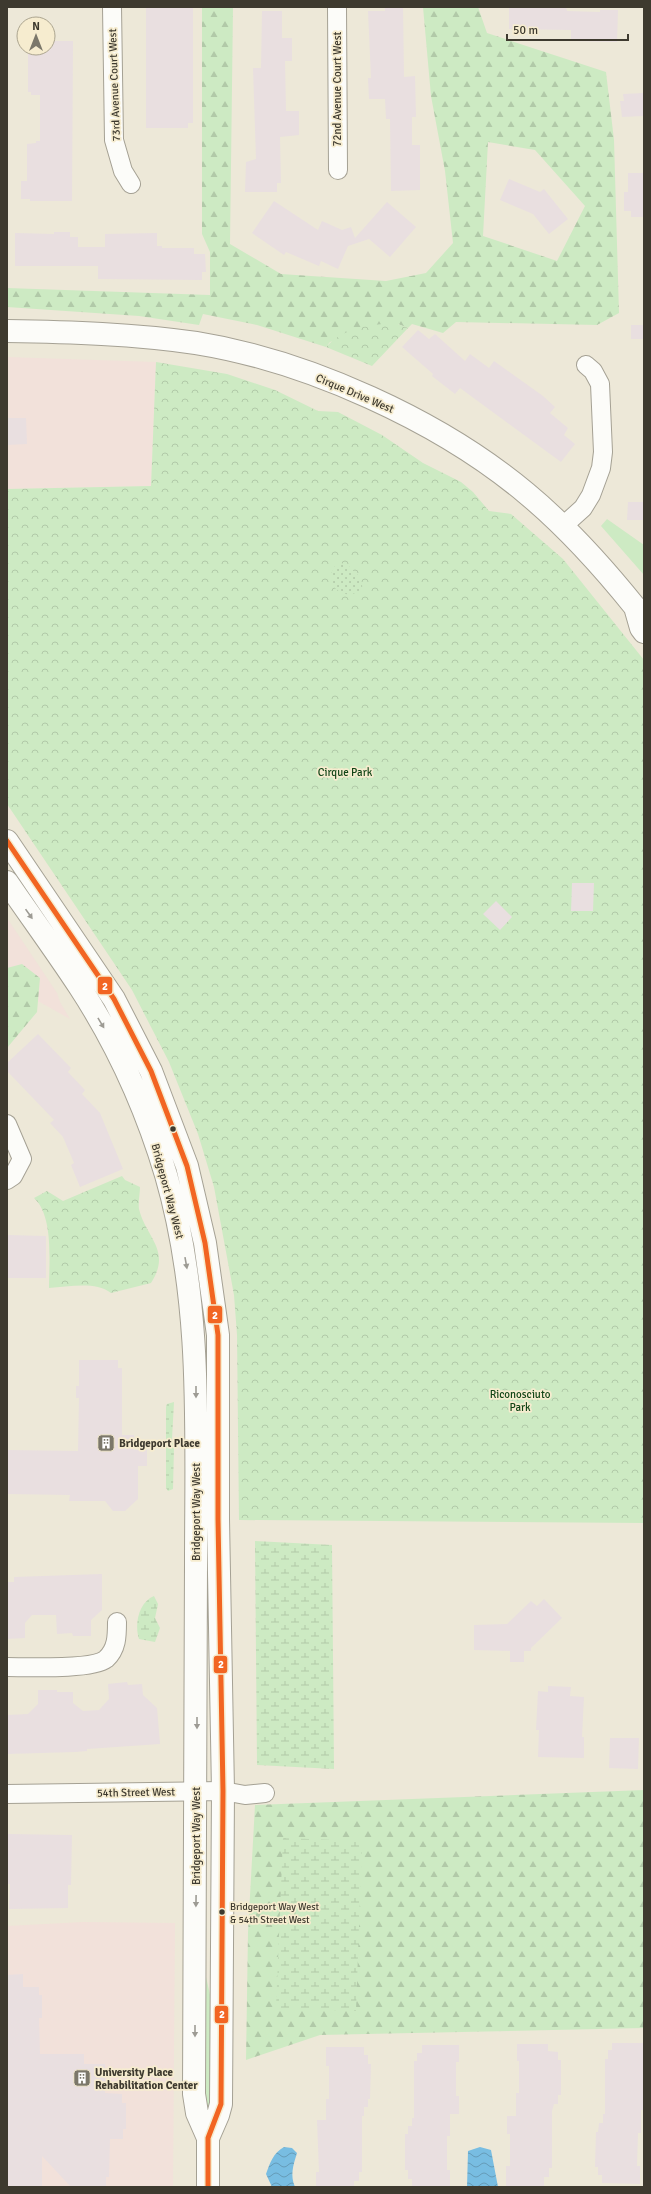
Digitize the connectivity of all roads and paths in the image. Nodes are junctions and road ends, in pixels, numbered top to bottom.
1 (112, 7) edge
2 (337, 7) edge
3 (338, 170) dead end
4 (131, 184) dead end
5 (7, 330) edge
6 (586, 365) dead end
7 (563, 526) junction
8 (640, 609) edge
9 (644, 632) edge
10 (7, 841) edge
11 (7, 882) edge
12 (7, 1124) edge
13 (7, 1180) edge
14 (117, 1622) dead end
15 (7, 1667) edge
16 (222, 1791) junction
17 (196, 1792) junction
18 (265, 1793) dead end
19 (7, 1794) edge
20 (208, 2138) junction
21 (208, 2187) edge

1 - 4 street, 73rd Avenue Court West
2 - 3 street, 72nd Avenue Court West
5 - 7 main road, Cirque Drive West
6 - 7 street
7 - 8 main road, Cirque Drive West
8 - 9 main road, Cirque Drive West
10 - 16 main road, Bridgeport Way West
11 -> 17 main road, Bridgeport Way West
12 - 13 street
14 - 15 street
16 - 17 street, 54th Street West
16 - 18 street, 54th Street West
16 - 20 main road, Bridgeport Way West
17 - 19 street, 54th Street West
17 -> 20 main road, Bridgeport Way West
20 - 21 main road, Bridgeport Way West

